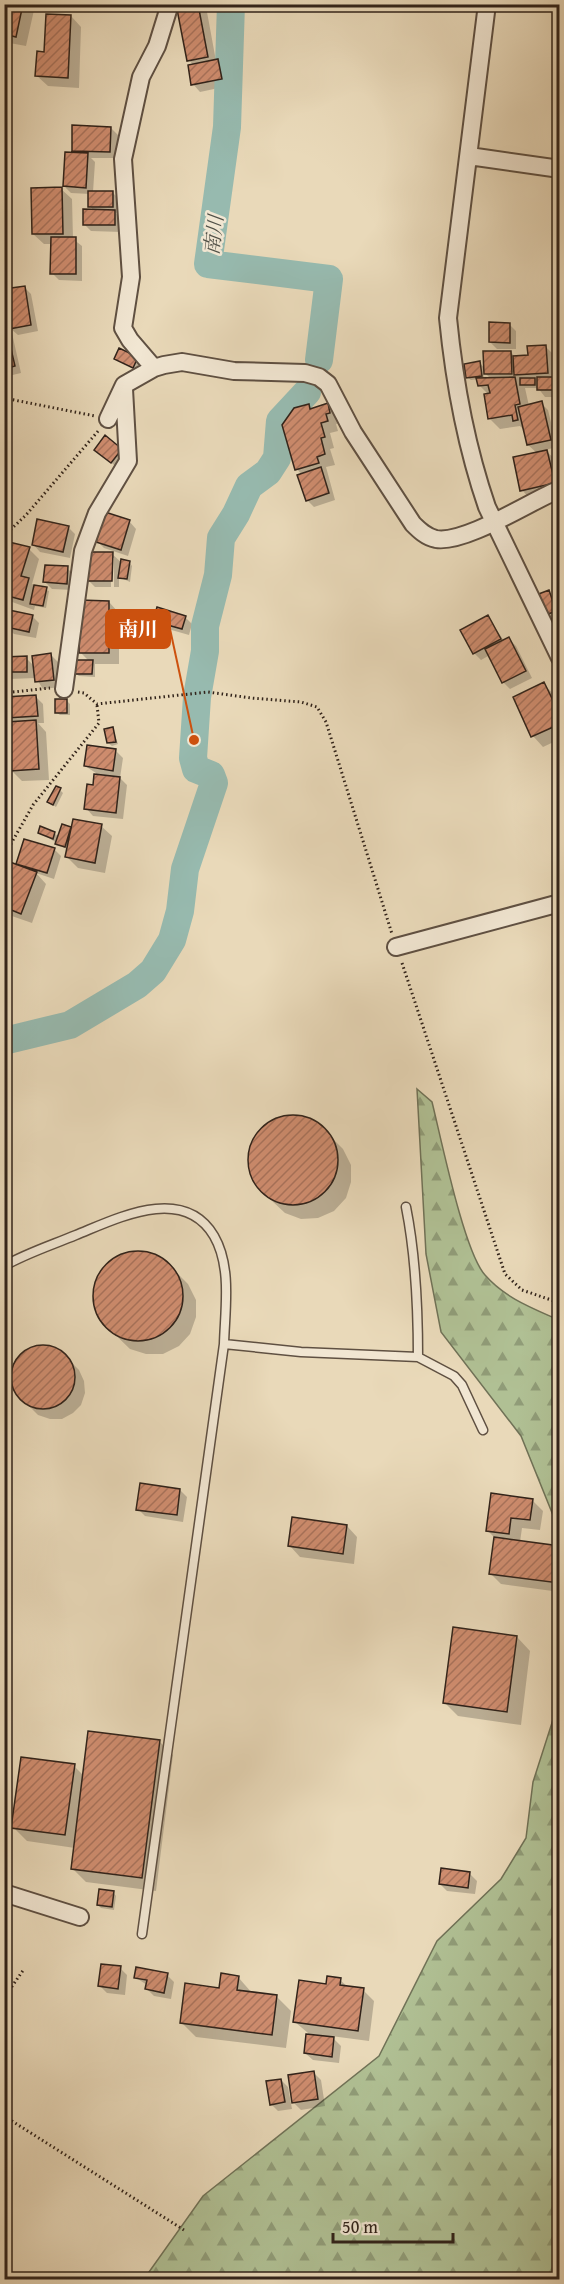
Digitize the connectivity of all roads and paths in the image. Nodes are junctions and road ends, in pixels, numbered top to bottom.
1 (170, 4) edge
2 (487, 4) edge
3 (469, 156) junction
4 (560, 170) edge
5 (154, 368) junction
6 (124, 385) junction
7 (4, 398) edge
8 (108, 418) junction
9 (560, 489) edge
10 (494, 522) junction
11 (4, 536) edge
12 (560, 658) edge
13 (64, 689) junction
14 (4, 693) edge
15 (97, 705) junction
16 (4, 856) edge
17 (560, 903) edge
18 (396, 947) junction
19 (406, 1207) dead end
20 (4, 1266) edge
21 (560, 1303) edge
22 (224, 1344) junction
23 (418, 1357) junction
24 (483, 1430) dead end
25 (4, 1893) edge
26 (80, 1917) dead end
27 (142, 1934) dead end
28 (24, 1969) dead end
29 (4, 1998) edge
30 (4, 2116) edge
31 (184, 2230) dead end

1 - 5 street
2 - 3 street
3 - 4 street
3 - 10 street
5 - 6 street
5 - 10 street
6 - 8 street
6 - 13 street
7 - 8 path
8 - 11 path
9 - 10 street
10 - 12 street
13 - 14 path
13 - 15 path
15 - 16 path
15 - 18 path
17 - 18 street
18 - 21 path
19 - 23 lane
20 - 22 lane
22 - 23 lane
22 - 27 lane
23 - 24 lane
25 - 26 street
28 - 29 path
30 - 31 path

